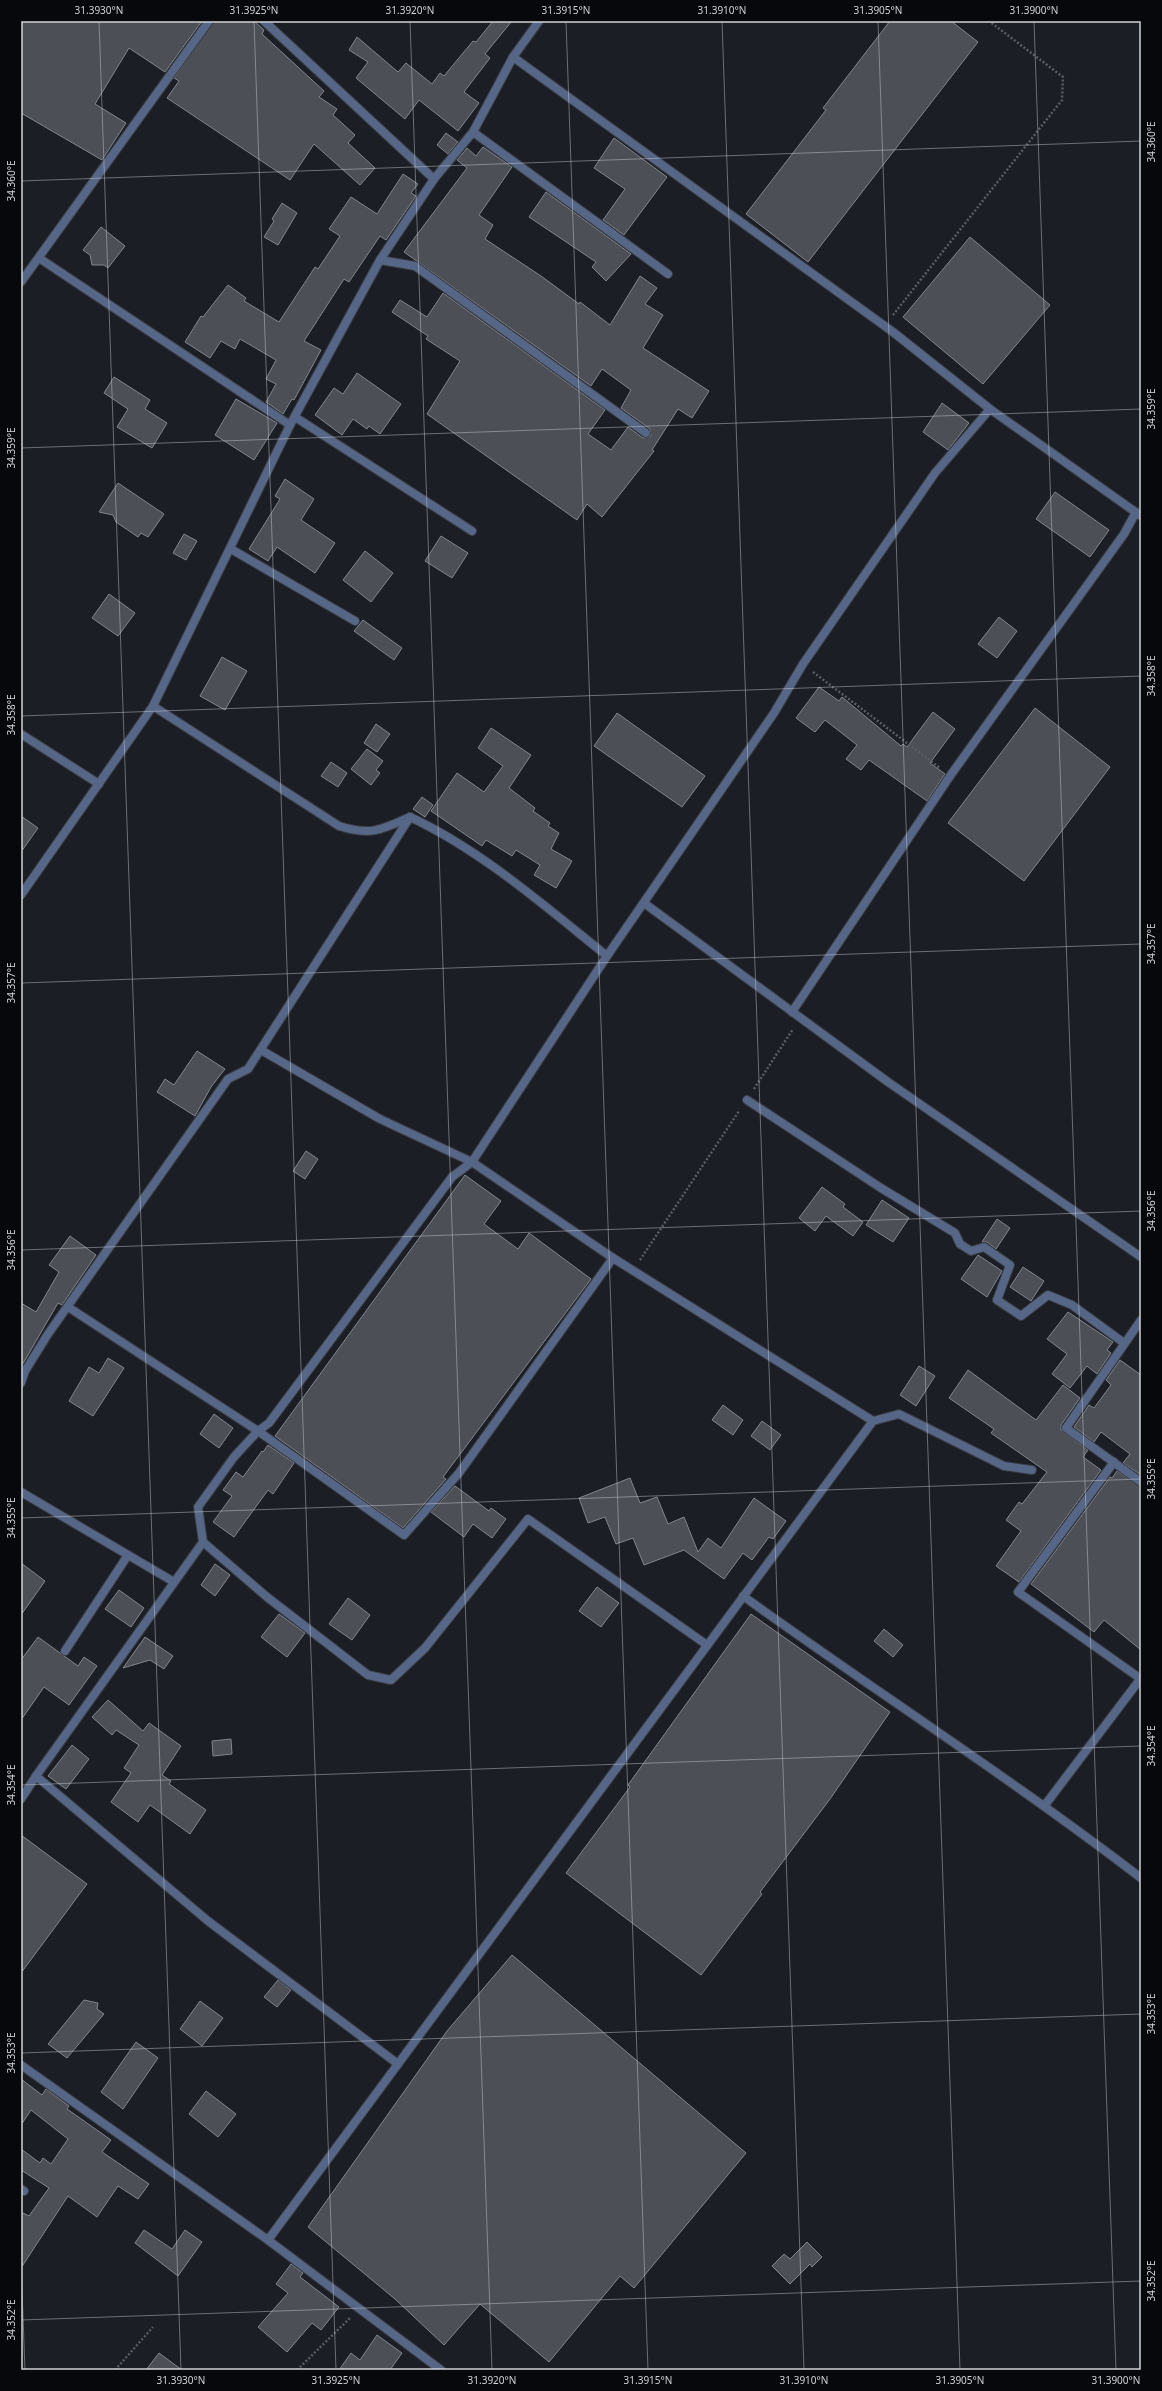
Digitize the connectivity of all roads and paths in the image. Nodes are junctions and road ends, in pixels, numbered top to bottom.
1 (209, 21) edge
2 (264, 21) edge
3 (539, 21) edge
4 (989, 21) edge
5 (513, 57) junction
6 (473, 132) junction
7 (434, 179) junction
8 (39, 258) junction
9 (380, 260) junction
10 (668, 274) dead end
11 (21, 282) edge
12 (885, 326) junction
13 (990, 409) junction
14 (295, 416) junction
15 (290, 425) junction
16 (646, 433) dead end
17 (1139, 514) edge
18 (472, 531) dead end
19 (231, 549) junction
20 (355, 621) dead end
21 (803, 664) junction
22 (153, 706) junction
23 (21, 734) edge
24 (950, 776) junction
25 (99, 784) junction
26 (410, 818) junction
27 (21, 895) edge
28 (644, 903) junction
29 (607, 956) junction
30 (792, 1012) junction
31 (801, 1018) junction
32 (261, 1050) junction
33 (747, 1100) junction
34 (472, 1162) junction
35 (1141, 1257) edge
36 (613, 1258) junction
37 (634, 1271) junction
38 (68, 1306) junction
39 (1141, 1320) edge
40 (1124, 1343) junction
41 (21, 1383) edge
42 (873, 1421) junction
43 (258, 1431) junction
44 (1114, 1462) junction
45 (1032, 1470) dead end
46 (1141, 1482) edge
47 (21, 1492) edge
48 (202, 1542) junction
49 (128, 1555) junction
50 (174, 1582) junction
51 (743, 1596) junction
52 (707, 1645) junction
53 (65, 1651) dead end
54 (1141, 1679) edge
55 (36, 1776) junction
56 (21, 1799) edge
57 (1045, 1805) junction
58 (1141, 1878) edge
59 (398, 2064) junction
60 (21, 2065) edge
61 (268, 2240) junction
62 (359, 2309) junction
63 (153, 2327) dead end
64 (115, 2370) edge
65 (297, 2370) edge
66 (440, 2370) edge

1 - 8 street
2 - 7 street
3 - 5 street
4 - 12 path
5 - 6 street
5 - 12 street
6 - 7 street
6 - 10 street
7 - 9 street
8 - 11 street
8 - 15 street
9 - 14 street
9 - 16 street
12 - 13 street
13 - 17 street
13 - 21 street
14 - 15 street
14 - 18 street
15 - 19 street
17 - 24 street
19 - 20 street
19 - 22 street
21 - 24 path
21 - 28 street
22 - 25 street
22 - 26 street
23 - 25 street
24 - 30 street
25 - 27 street
26 - 29 street
26 - 32 street
28 - 29 street
28 - 30 street
29 - 34 street
30 - 31 street
31 - 33 path
31 - 35 street
32 - 34 street
32 - 38 street
33 - 37 path
33 - 40 street
34 - 36 street
34 - 43 street
36 - 37 street
36 - 43 street
37 - 42 street
38 - 41 street
38 - 43 street
39 - 40 street
40 - 44 street
42 - 45 street
42 - 51 street
43 - 48 street
44 - 46 street
44 - 54 street
47 - 49 street
48 - 50 street
48 - 52 street
49 - 50 street
49 - 53 street
50 - 55 street
51 - 52 street
51 - 57 street
52 - 59 street
54 - 57 street
55 - 56 street
55 - 59 street
57 - 58 street
59 - 61 street
60 - 61 street
61 - 62 street
62 - 65 path
62 - 66 street
63 - 64 path

